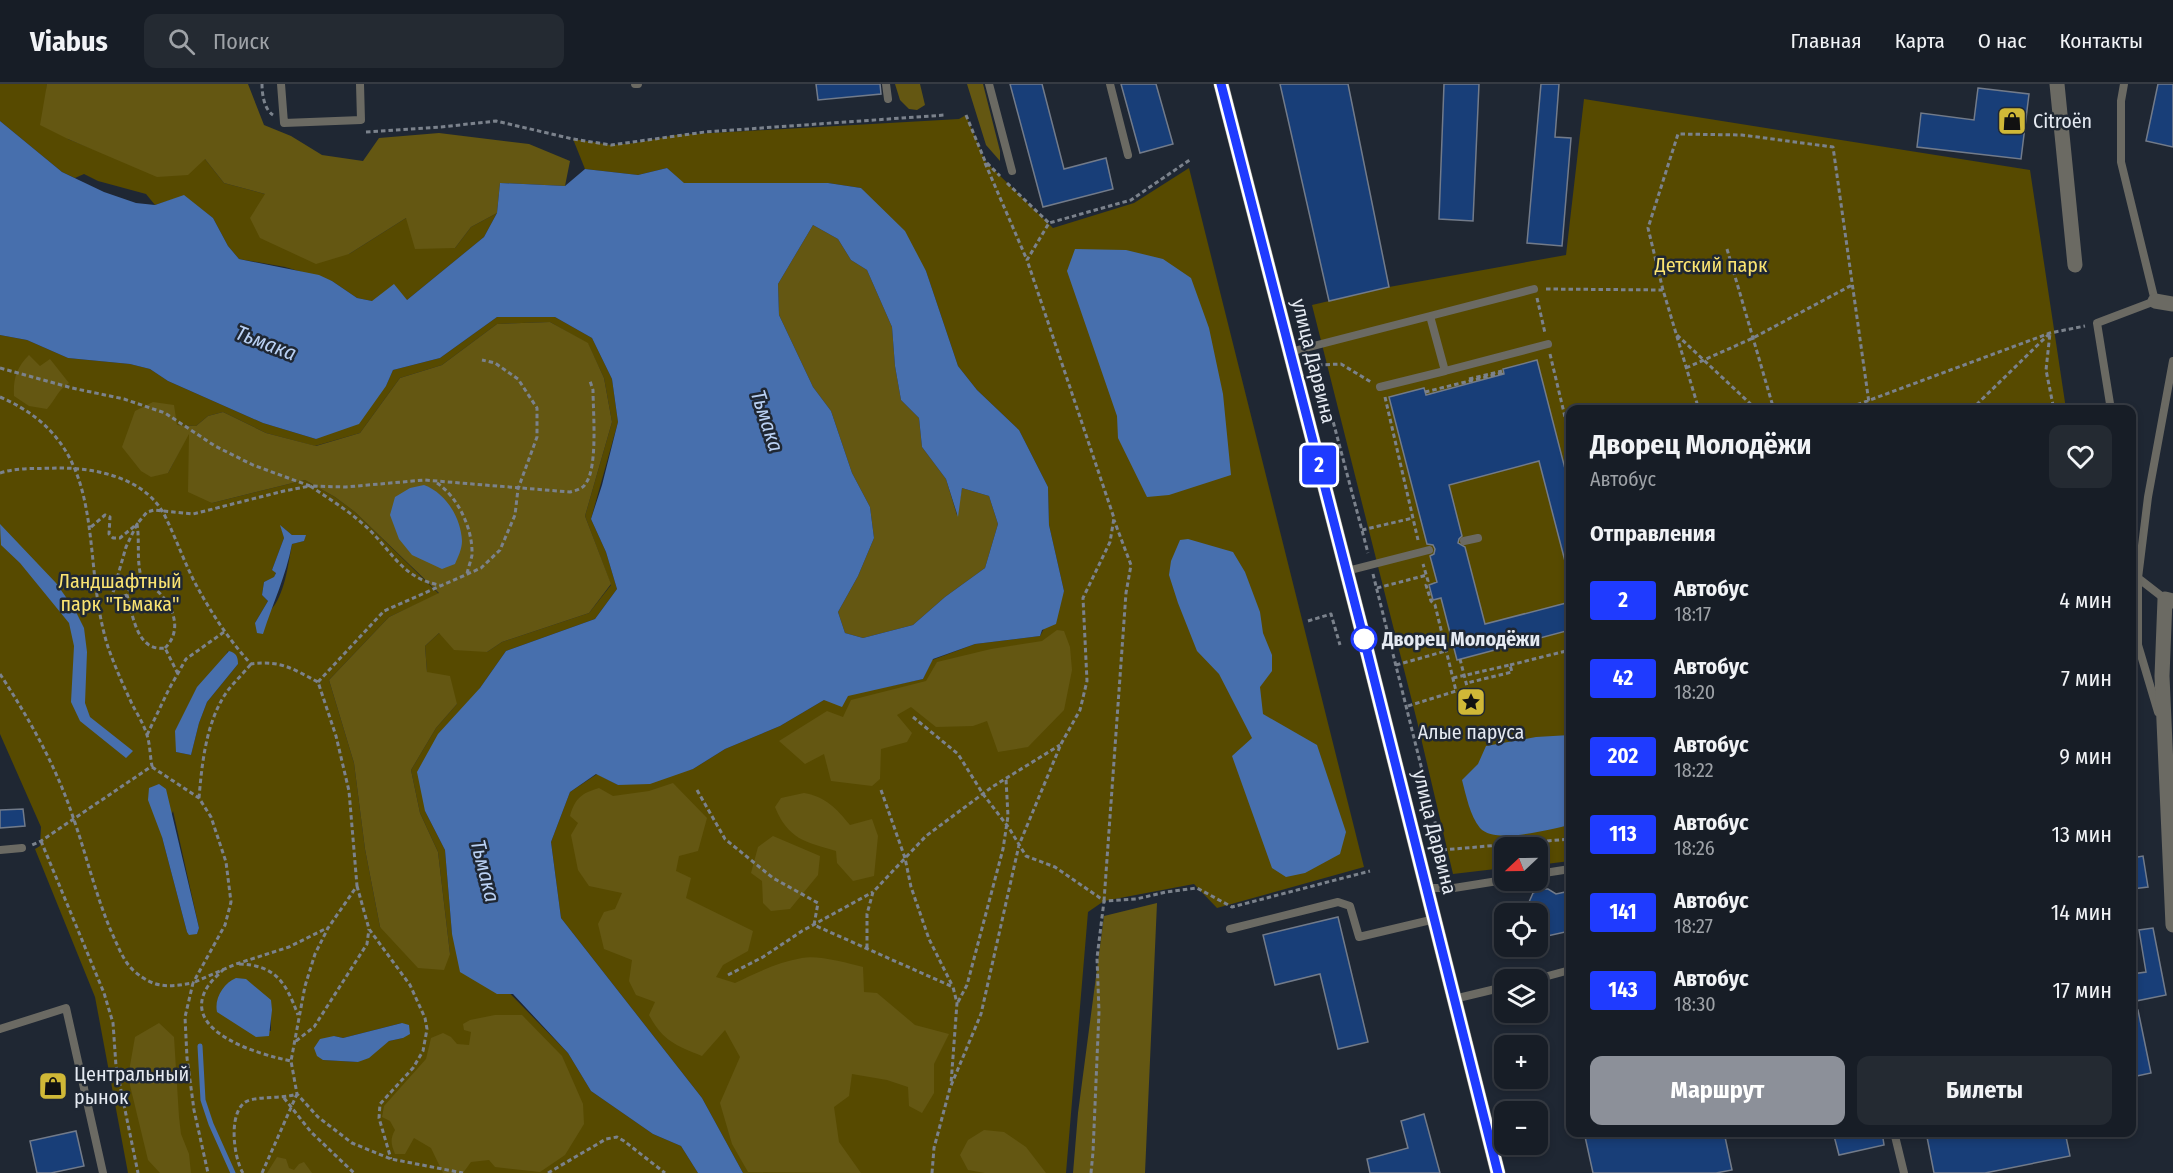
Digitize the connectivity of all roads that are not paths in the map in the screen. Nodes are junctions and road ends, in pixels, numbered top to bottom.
1 (281, 84) edge
2 (360, 84) edge
3 (886, 84) edge
4 (989, 84) edge
5 (1110, 84) edge
6 (1221, 84) edge
7 (2057, 84) edge
8 (2124, 84) edge
9 (888, 99) dead end
10 (1128, 155) dead end
11 (1011, 171) dead end
12 (2075, 265) dead end
13 (1534, 289) road end
14 (2155, 301) junction
15 (2173, 304) edge
16 (1430, 316) junction
17 (1548, 344) road end
18 (1290, 352) junction
19 (2173, 361) edge
20 (1444, 371) junction
21 (1380, 387) road end
22 (2110, 405) edge
23 (1478, 538) dead end
24 (1464, 541) dead end
25 (1429, 550) dead end
26 (2136, 564) edge
27 (1347, 571) junction
28 (2138, 578) junction
29 (2169, 600) edge
30 (2164, 734) junction
31 (2170, 808) edge
32 (22, 848) road end
33 (0, 850) edge
34 (1566, 870) edge
35 (1548, 872) edge
36 (1494, 882) edge
37 (1427, 888) junction
38 (1435, 919) junction
39 (2173, 925) edge
40 (1230, 929) dead end
41 (1566, 971) edge
42 (1548, 976) edge
43 (1494, 989) edge
44 (1454, 999) junction
45 (0, 1029) edge
46 (1895, 1137) edge
47 (103, 1173) edge
48 (1498, 1173) edge
49 (1904, 1173) edge

1 - 2 lane
3 - 9 lane
4 - 11 lane
5 - 10 lane
6 - 18 main road, улица Дарвина
7 - 12 street
8 - 14 lane
13 - 16 lane
14 - 15 street
14 - 22 lane
16 - 18 lane
16 - 20 lane
17 - 20 lane
18 - 27 main road, улица Дарвина
19 - 28 lane
20 - 21 lane
23 - 24 lane
25 - 27 lane
26 - 28 lane
27 - 37 main road, улица Дарвина
28 - 29 lane
28 - 30 lane
29 - 30 street
30 - 31 street
31 - 39 street
32 - 33 lane
34 - 35 lane
36 - 37 lane
37 - 38 main road, улица Дарвина
38 - 40 lane
38 - 44 main road, улица Дарвина
41 - 42 lane
43 - 44 lane
44 - 48 main road, улица Дарвина
45 - 47 lane
46 - 49 lane

